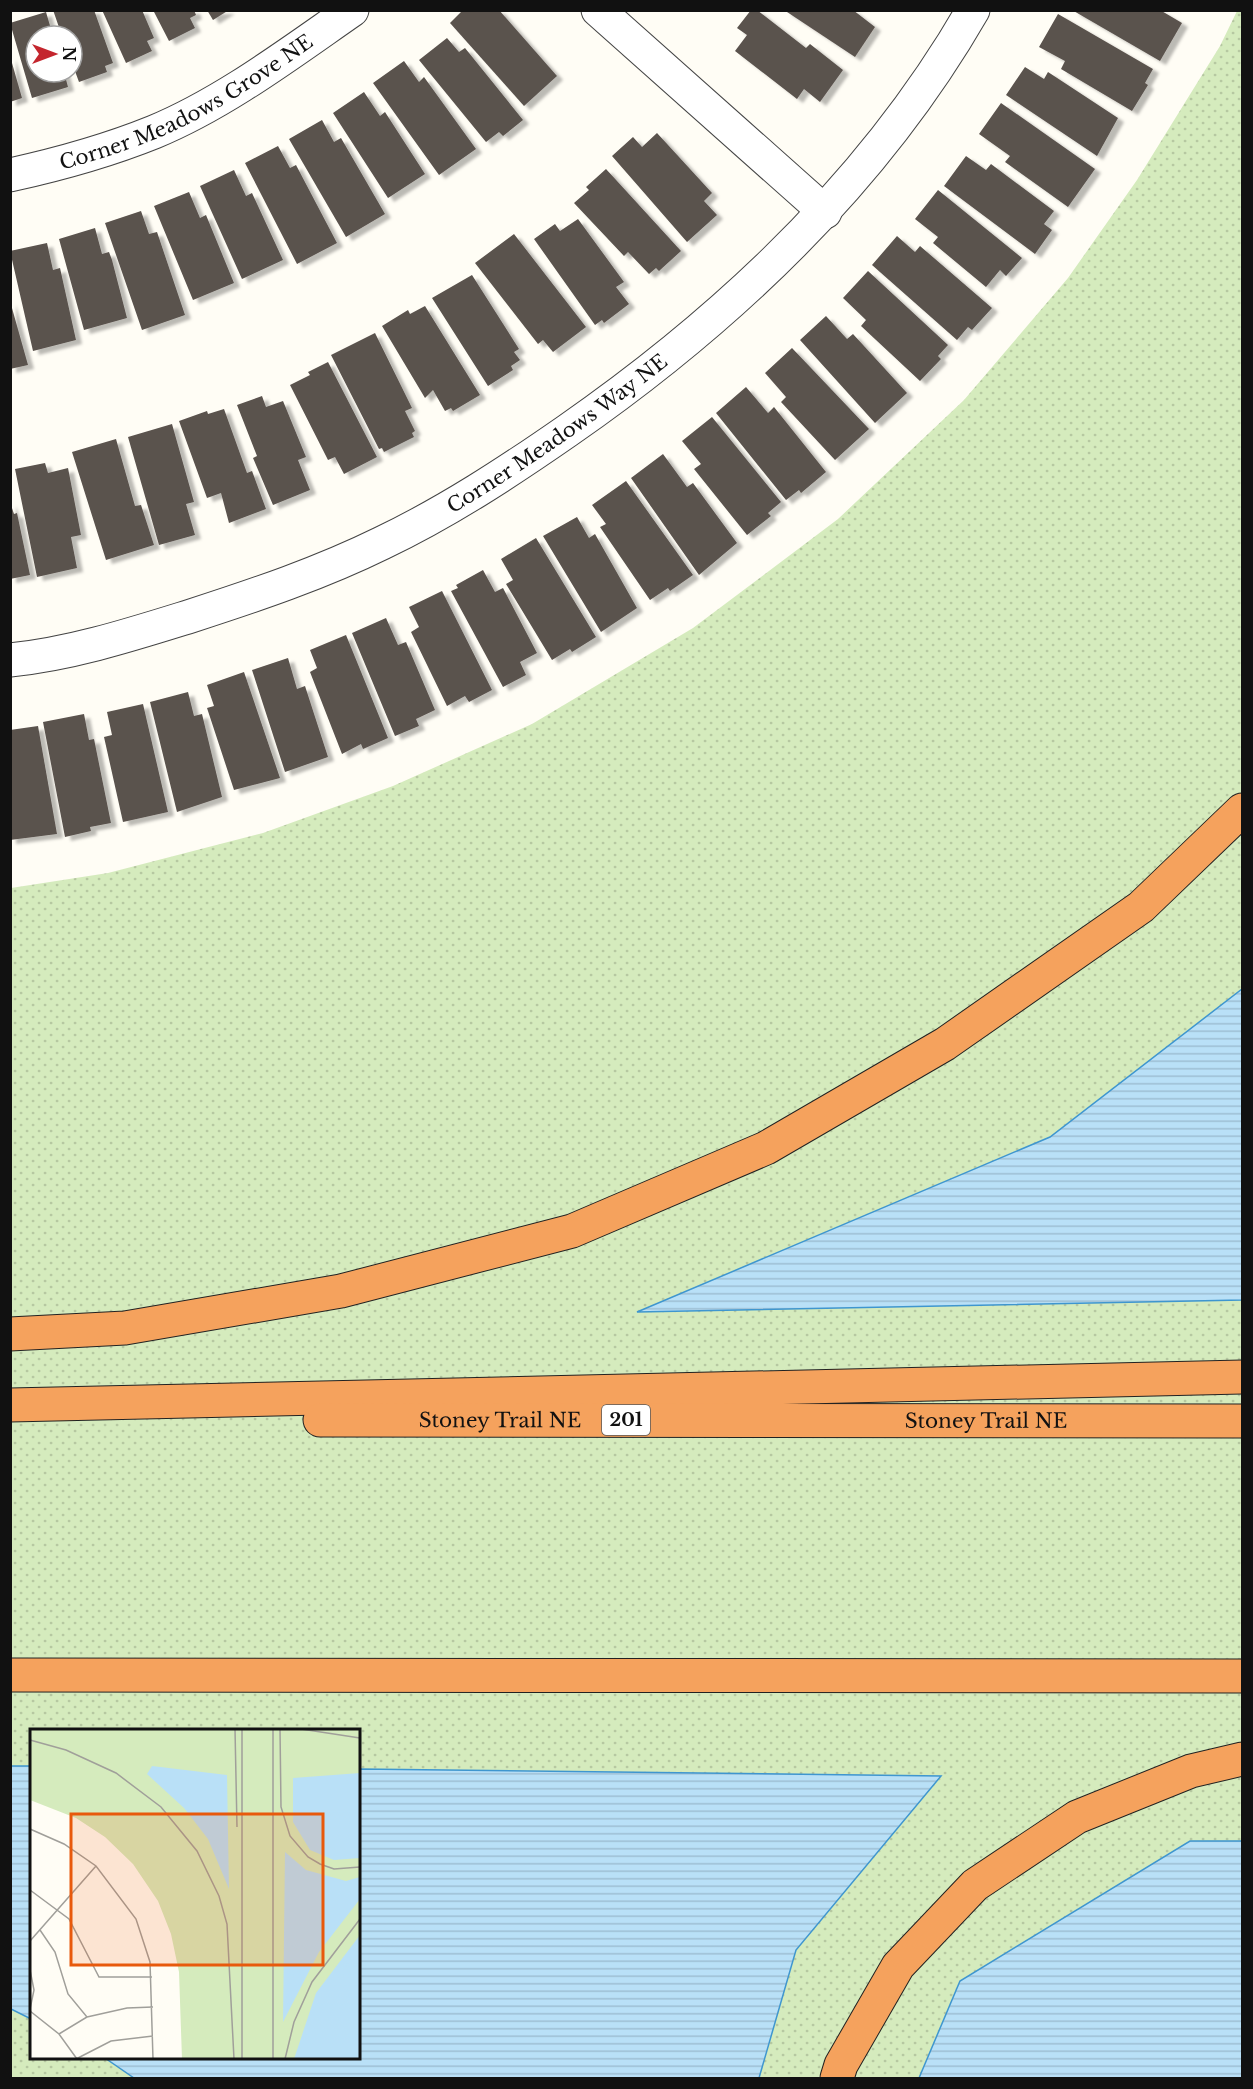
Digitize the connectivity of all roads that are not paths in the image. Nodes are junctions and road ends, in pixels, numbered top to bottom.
1 (352, 10) edge
2 (598, 10) edge
3 (973, 10) edge
4 (10, 175) edge
5 (825, 212) junction
6 (10, 660) edge
7 (1242, 810) edge
8 (10, 1334) edge
9 (1242, 1377) edge
10 (10, 1405) edge
11 (10, 1420) edge
12 (1242, 1421) edge
13 (10, 1675) edge
14 (1242, 1676) edge
15 (1242, 1759) edge
16 (837, 2079) edge

1 - 4 street, Corner Meadows Grove NE
2 - 5 street
3 - 5 street, Corner Meadows Way NE
5 - 6 street, Corner Meadows Way NE
7 - 8 highway
9 - 10 highway
11 - 12 highway, Stoney Trail NE / 201
13 - 14 highway
15 - 16 highway

